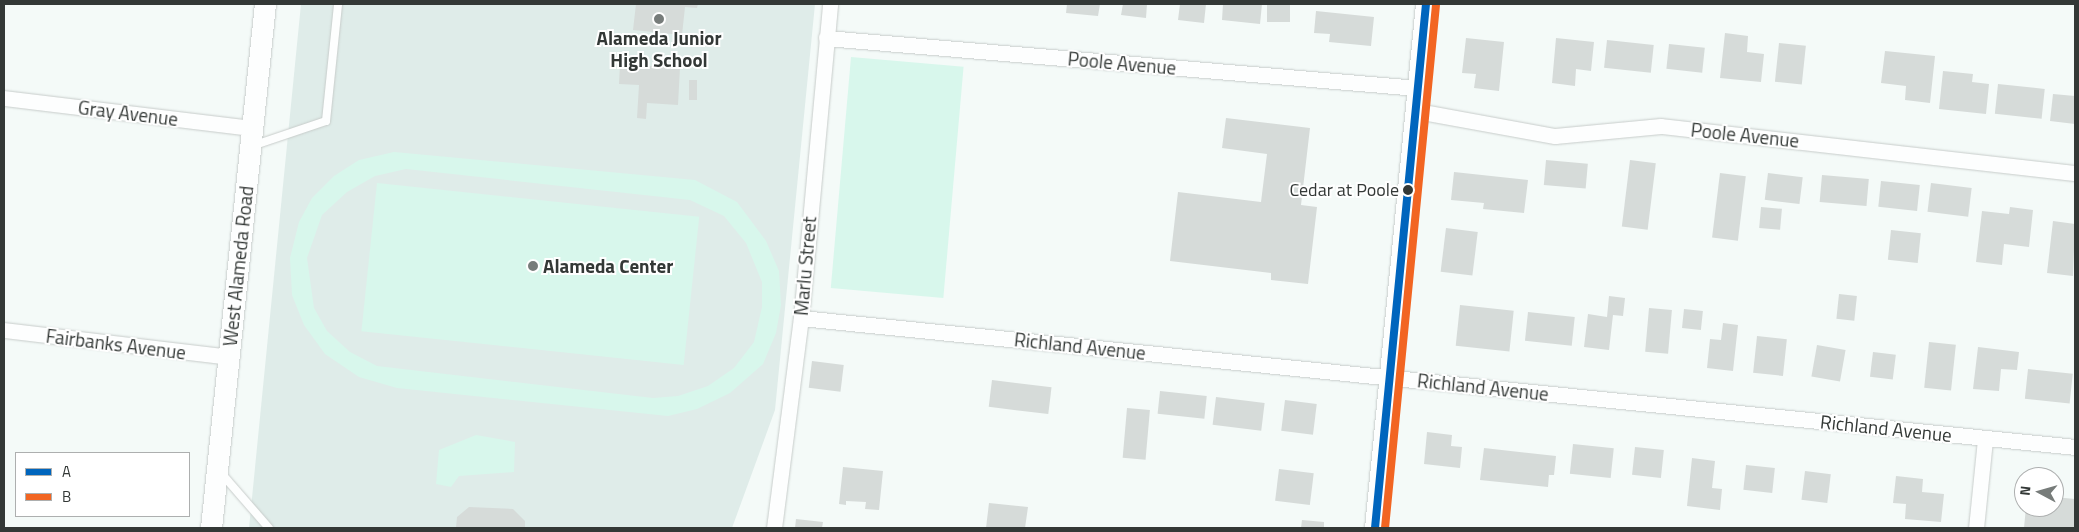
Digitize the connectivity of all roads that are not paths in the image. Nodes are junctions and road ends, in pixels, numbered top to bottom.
1 (265, 4) edge
2 (338, 4) edge
3 (830, 4) edge
4 (1426, 4) edge
5 (826, 38) junction
6 (1418, 88) junction
7 (4, 98) edge
8 (1417, 111) junction
9 (252, 137) junction
10 (2075, 173) edge
11 (801, 318) junction
12 (4, 330) edge
13 (229, 358) junction
14 (1390, 377) junction
15 (1985, 439) junction
16 (2075, 447) edge
17 (218, 470) junction
18 (211, 528) edge
19 (269, 528) edge
20 (774, 528) edge
21 (1374, 528) edge
22 (1976, 528) edge

1 - 9 street, West Alameda Road
2 - 9 lane
3 - 5 street, Marlu Street
4 - 6 street
5 - 6 street, Poole Avenue
5 - 11 street, Marlu Street
6 - 8 street
7 - 9 street, Gray Avenue
8 - 10 street, Poole Avenue
8 - 14 street
9 - 13 street, West Alameda Road
11 - 14 street, Richland Avenue
11 - 20 street, Marlu Street
12 - 13 street, Fairbanks Avenue
13 - 17 street, West Alameda Road
14 - 15 street, Richland Avenue
14 - 21 street
15 - 16 street, Richland Avenue
15 - 22 street
17 - 18 street, West Alameda Road
17 - 19 lane

